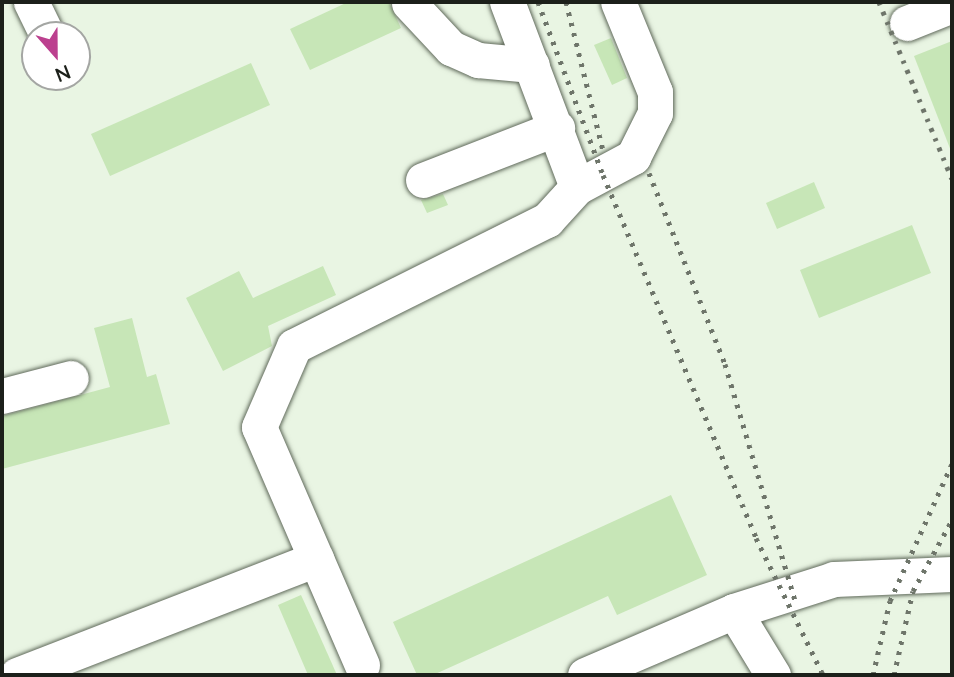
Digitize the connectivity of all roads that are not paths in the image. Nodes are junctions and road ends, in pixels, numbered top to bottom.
1 (31, 2) edge
2 (507, 2) edge
3 (618, 2) edge
4 (409, 4) dead end
5 (952, 5) edge
6 (40, 21) edge
7 (907, 23) dead end
8 (532, 65) junction
9 (557, 128) junction
10 (423, 180) dead end
11 (577, 187) junction
12 (71, 378) dead end
13 (2, 396) edge
14 (316, 559) junction
15 (952, 574) edge
16 (734, 611) junction
17 (362, 665) dead end
18 (17, 675) edge
19 (585, 675) edge
20 (773, 675) edge

1 - 6 street
2 - 8 street
3 - 11 street
4 - 8 street
5 - 7 street
8 - 9 street
9 - 10 street
9 - 11 street
11 - 14 street
12 - 13 street
14 - 17 street
14 - 18 street
15 - 16 street
16 - 19 street
16 - 20 street

